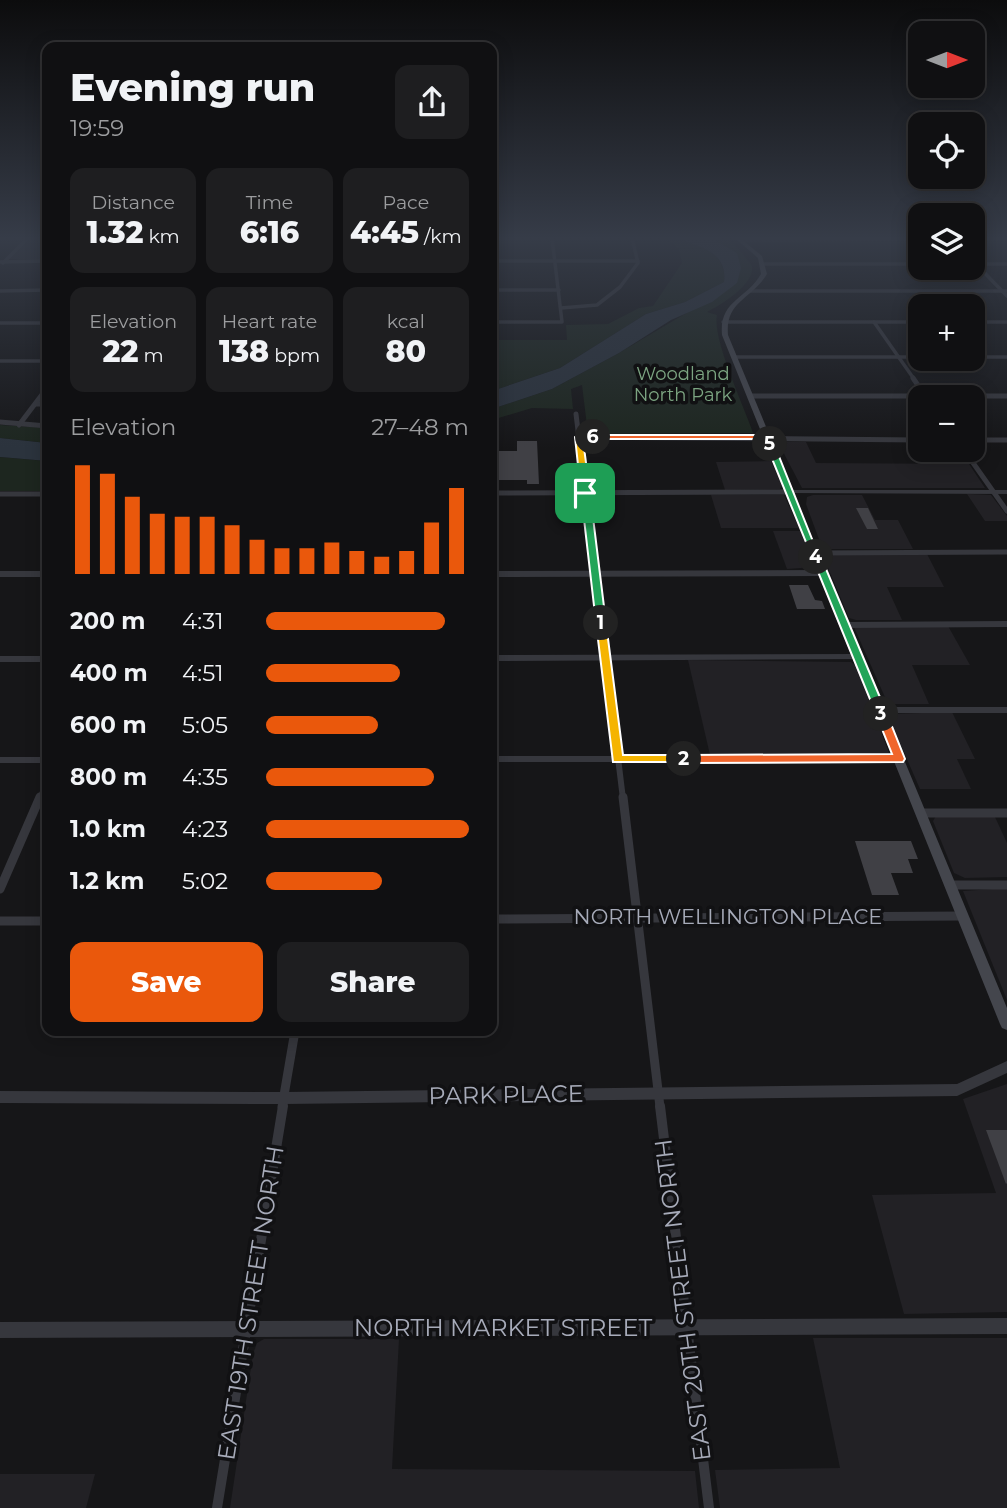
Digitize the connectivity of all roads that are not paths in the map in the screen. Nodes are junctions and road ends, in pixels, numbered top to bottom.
1 (561, 308) edge
2 (730, 308) edge
3 (497, 322) edge
4 (723, 322) junction
5 (874, 322) junction
6 (908, 322) edge
7 (985, 322) edge
8 (1007, 322) edge
9 (0, 323) edge
10 (42, 323) edge
11 (734, 357) junction
12 (898, 357) junction
13 (908, 357) edge
14 (985, 357) edge
15 (1007, 357) edge
16 (0, 361) edge
17 (42, 361) edge
18 (918, 385) edge
19 (42, 395) edge
20 (750, 396) junction
21 (985, 396) edge
22 (1007, 396) edge
23 (908, 397) edge
24 (36, 404) junction
25 (42, 404) edge
26 (576, 414) dead end
27 (0, 422) edge
28 (19, 425) junction
29 (42, 426) edge
30 (579, 437) junction
31 (768, 438) junction
32 (908, 440) edge
33 (985, 440) edge
34 (1007, 440) edge
35 (973, 462) edge
36 (790, 492) junction
37 (994, 492) junction
38 (1007, 492) edge
39 (497, 493) edge
40 (585, 493) junction
41 (0, 494) edge
42 (42, 494) edge
43 (1007, 511) edge
44 (1007, 552) edge
45 (815, 553) junction
46 (595, 573) junction
47 (823, 573) junction
48 (42, 574) edge
49 (497, 574) edge
50 (0, 575) edge
51 (1007, 624) edge
52 (845, 625) junction
53 (858, 657) junction
54 (497, 658) edge
55 (605, 658) junction
56 (0, 659) edge
57 (42, 659) edge
58 (880, 710) junction
59 (1007, 710) edge
60 (497, 759) edge
61 (617, 759) junction
62 (899, 759) junction
63 (0, 760) edge
64 (42, 760) edge
65 (42, 793) edge
66 (921, 813) junction
67 (1007, 813) edge
68 (950, 885) junction
69 (1007, 885) edge
70 (0, 888) edge
71 (963, 916) junction
72 (637, 918) junction
73 (497, 919) edge
74 (42, 920) edge
75 (0, 921) edge
76 (1007, 1024) edge
77 (294, 1036) edge
78 (1007, 1067) edge
79 (659, 1093) junction
80 (0, 1097) edge
81 (285, 1098) junction
82 (1007, 1326) edge
83 (686, 1328) junction
84 (247, 1329) junction
85 (0, 1331) edge
86 (217, 1508) edge
87 (709, 1508) edge

1 - 3 street
2 - 4 main road
4 - 5 street
4 - 11 main road
5 - 6 street
5 - 12 street
7 - 8 street
9 - 10 street
11 - 12 street
11 - 20 main road
12 - 13 street
12 - 18 street
14 - 15 street
16 - 17 street
19 - 24 street
20 - 23 street
20 - 31 main road
21 - 22 street
24 - 25 street
24 - 28 street
26 - 30 street, EAST 20TH STREET NORTH
27 - 28 street
28 - 29 street
30 - 31 street
30 - 40 street, EAST 20TH STREET NORTH
31 - 32 street
31 - 36 main road
33 - 34 street
35 - 37 street
36 - 37 street
36 - 40 street
36 - 45 main road
37 - 38 street
37 - 43 street
39 - 40 street
40 - 46 street, EAST 20TH STREET NORTH
41 - 42 street
44 - 45 street
45 - 47 main road
46 - 47 street
46 - 49 street
46 - 55 street, EAST 20TH STREET NORTH
47 - 52 main road
48 - 50 street
51 - 52 street
52 - 53 main road
53 - 55 street
53 - 58 main road
54 - 55 street
55 - 61 street, EAST 20TH STREET NORTH
56 - 57 street
58 - 59 street
58 - 62 main road
60 - 61 street
61 - 62 street
61 - 72 street, EAST 20TH STREET NORTH
62 - 66 main road
63 - 64 street
65 - 70 street
66 - 67 street
66 - 68 main road
68 - 69 street
68 - 71 main road
71 - 72 street, NORTH WELLINGTON PLACE
71 - 76 main road
72 - 73 street, NORTH WELLINGTON PLACE
72 - 79 street, EAST 20TH STREET NORTH
74 - 75 street
77 - 81 street, EAST 19TH STREET NORTH
78 - 79 street, PARK PLACE
79 - 81 street, PARK PLACE
79 - 83 street, EAST 20TH STREET NORTH
80 - 81 street, PARK PLACE
81 - 84 street, EAST 19TH STREET NORTH
82 - 83 street, NORTH MARKET STREET
83 - 84 street, NORTH MARKET STREET
83 - 87 street, EAST 20TH STREET NORTH
84 - 85 street, NORTH MARKET STREET
84 - 86 street, EAST 19TH STREET NORTH

